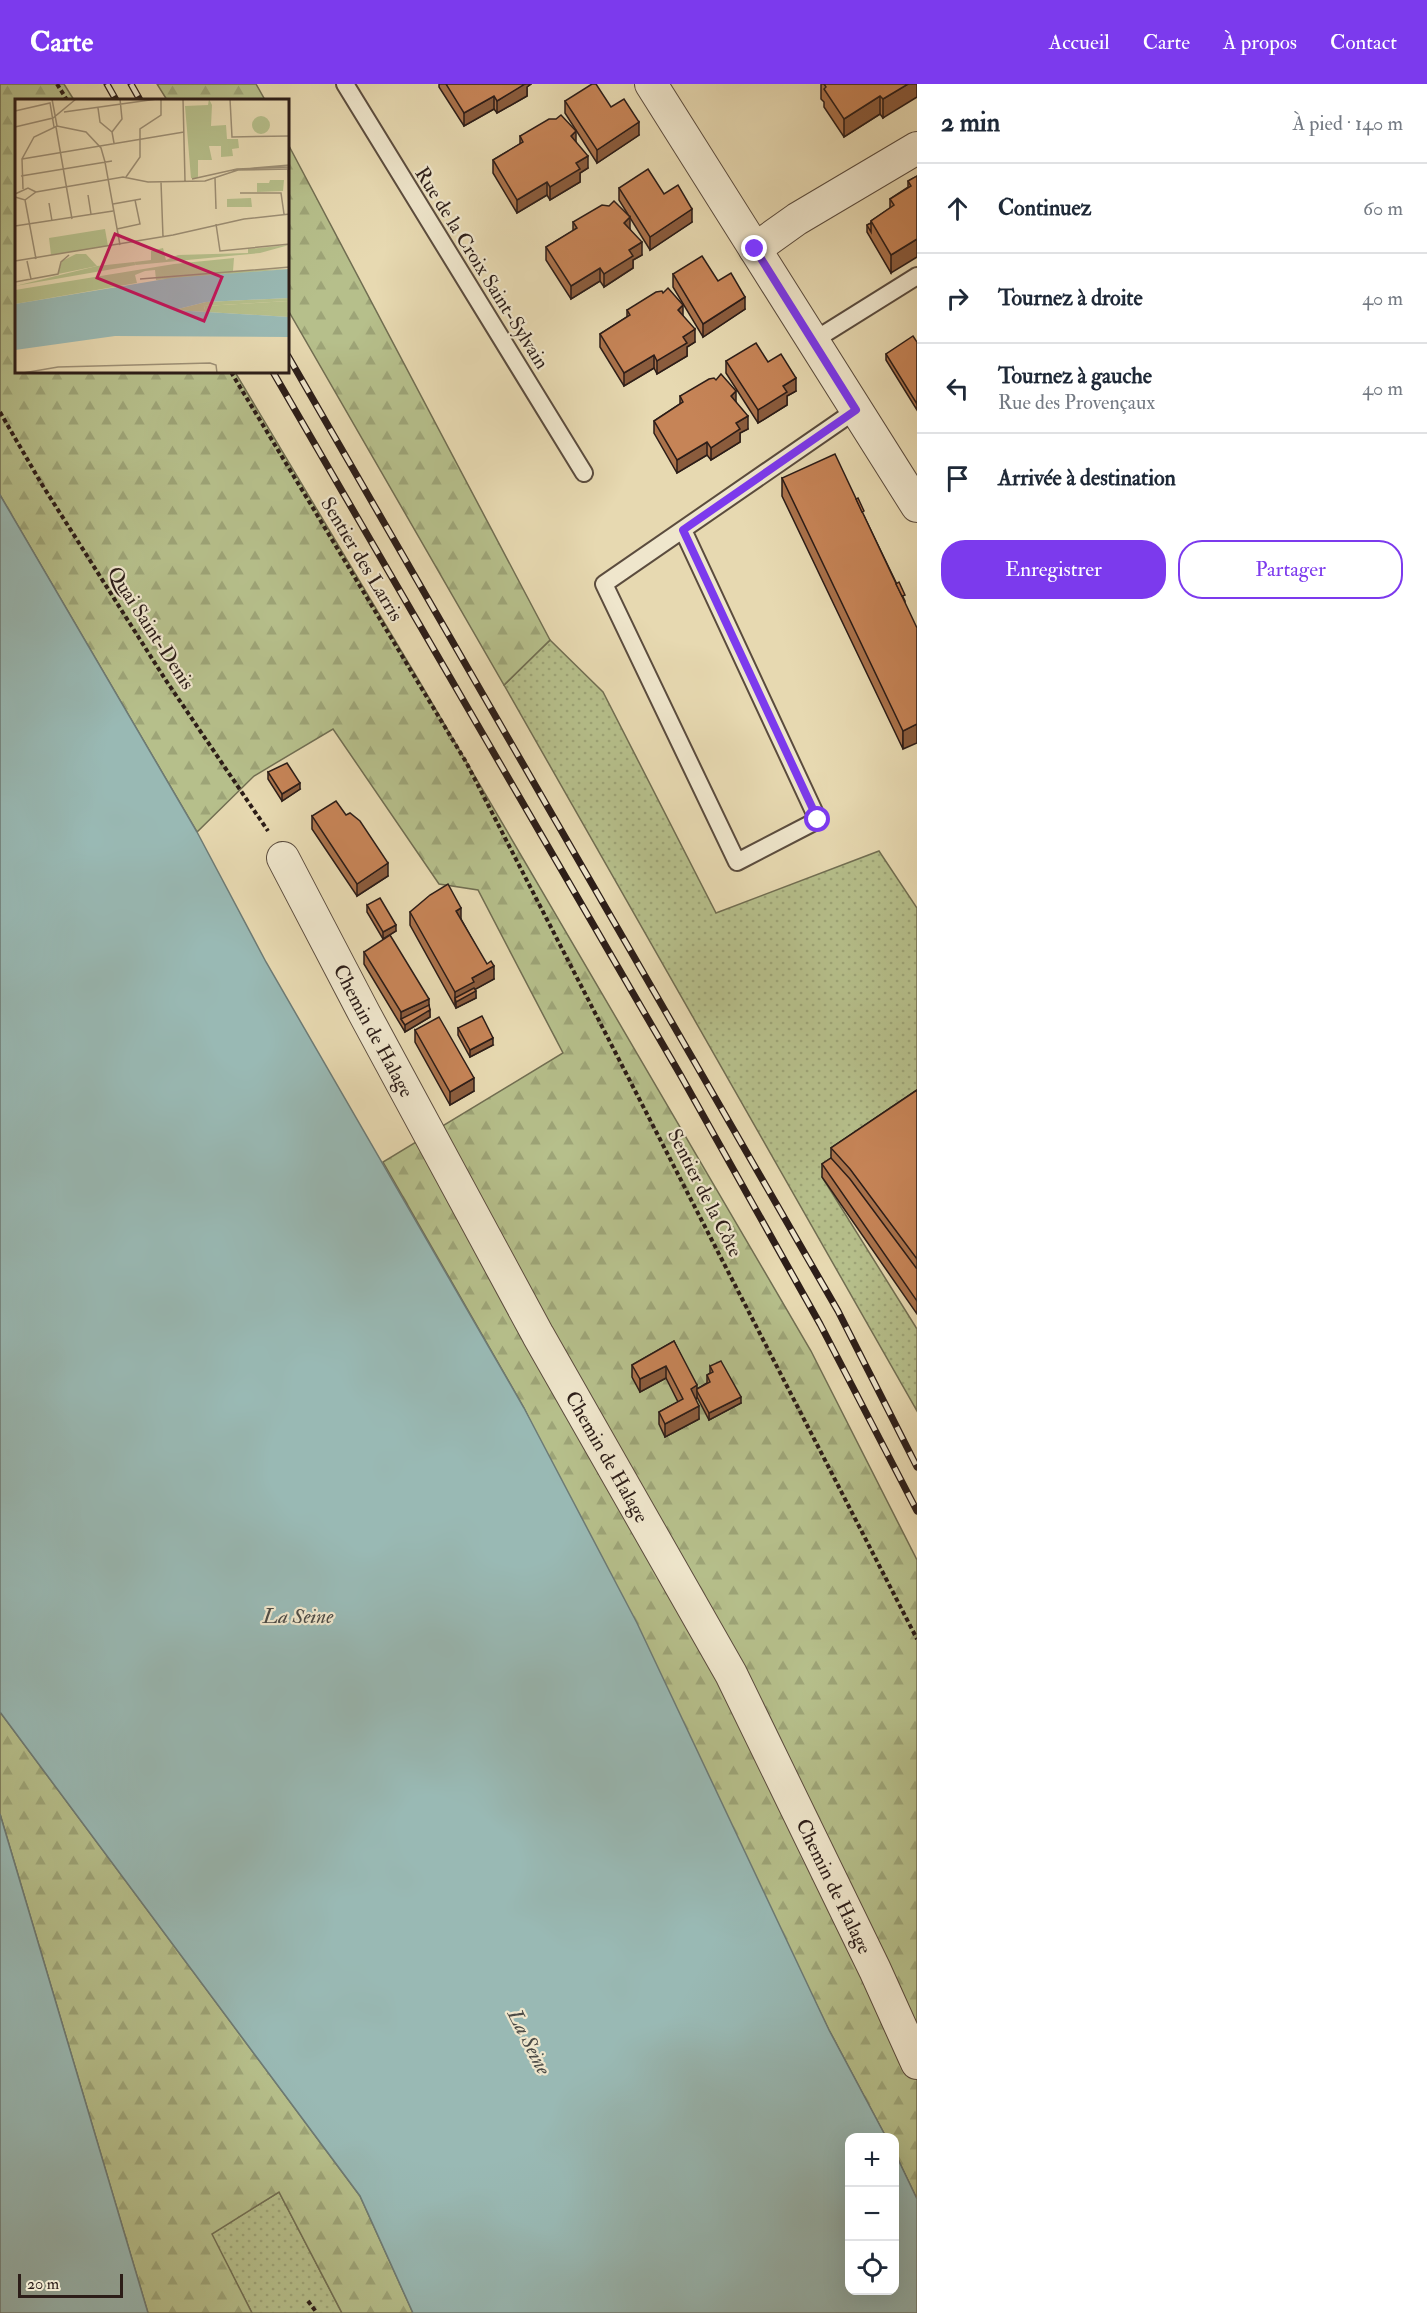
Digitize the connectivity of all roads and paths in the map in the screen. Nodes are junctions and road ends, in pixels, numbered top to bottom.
1 (57, 84) edge
2 (345, 84) edge
3 (651, 84) edge
4 (67, 99) edge
5 (917, 148) edge
6 (755, 249) junction
7 (917, 276) edge
8 (813, 341) junction
9 (232, 374) edge
10 (856, 410) junction
11 (0, 412) edge
12 (584, 473) dead end
13 (917, 506) edge
14 (683, 530) junction
15 (466, 762) joint
16 (283, 858) joint
17 (917, 1639) edge
18 (917, 2063) edge
19 (308, 2301) dead end
20 (317, 2313) edge

1 - 4 path
2 - 12 lane, Rue de la Croix Saint-Sylvain
3 - 6 street
5 - 6 street
6 - 8 street
7 - 8 lane
8 - 10 street
9 - 15 path, Sentier des Larris
10 - 13 street
10 - 14 lane
11 - 16 path, Quai Saint-Denis
14 - 14 lane
15 - 17 path, Sentier de la Côte
16 - 18 street, Chemin de Halage
19 - 20 path

